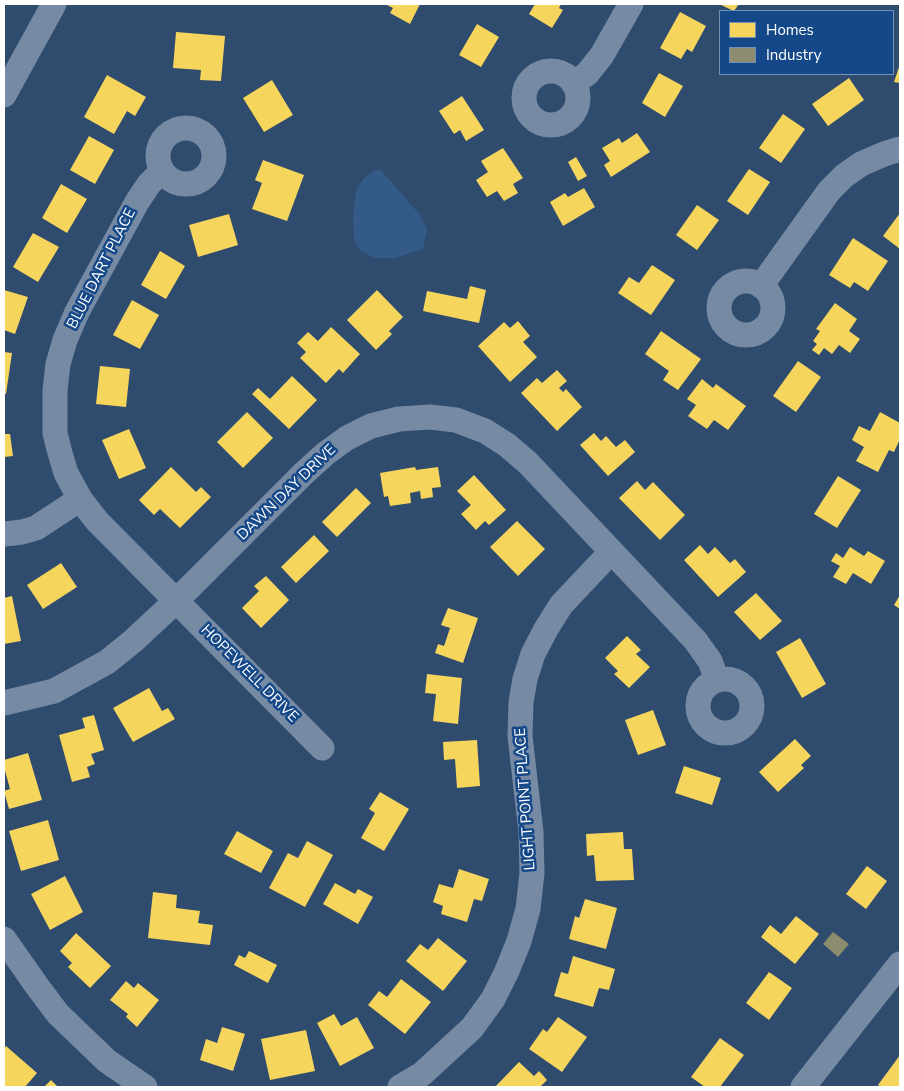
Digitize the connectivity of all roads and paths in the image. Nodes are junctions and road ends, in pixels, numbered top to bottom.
1 (54, 4) edge
2 (630, 4) edge
3 (573, 83) dead end
4 (4, 95) edge
5 (900, 149) edge
6 (162, 171) dead end
7 (761, 286) dead end
8 (80, 499) junction
9 (4, 534) edge
10 (611, 552) junction
11 (176, 601) junction
12 (717, 680) dead end
13 (4, 703) edge
14 (322, 748) dead end
15 (4, 939) edge
16 (900, 964) edge
17 (144, 1087) edge
18 (400, 1087) edge
19 (803, 1087) edge

1 - 4 street
2 - 3 street
5 - 7 street
6 - 8 street, BLUE DART PLACE
8 - 9 street
8 - 11 street, BLUE DART PLACE
10 - 11 street, DAWN DAY DRIVE
10 - 12 street, DAWN DAY DRIVE
10 - 18 street, LIGHT POINT PLACE
11 - 13 street, DAWN DAY DRIVE
11 - 14 street, HOPEWELL DRIVE
15 - 17 street
16 - 19 street

